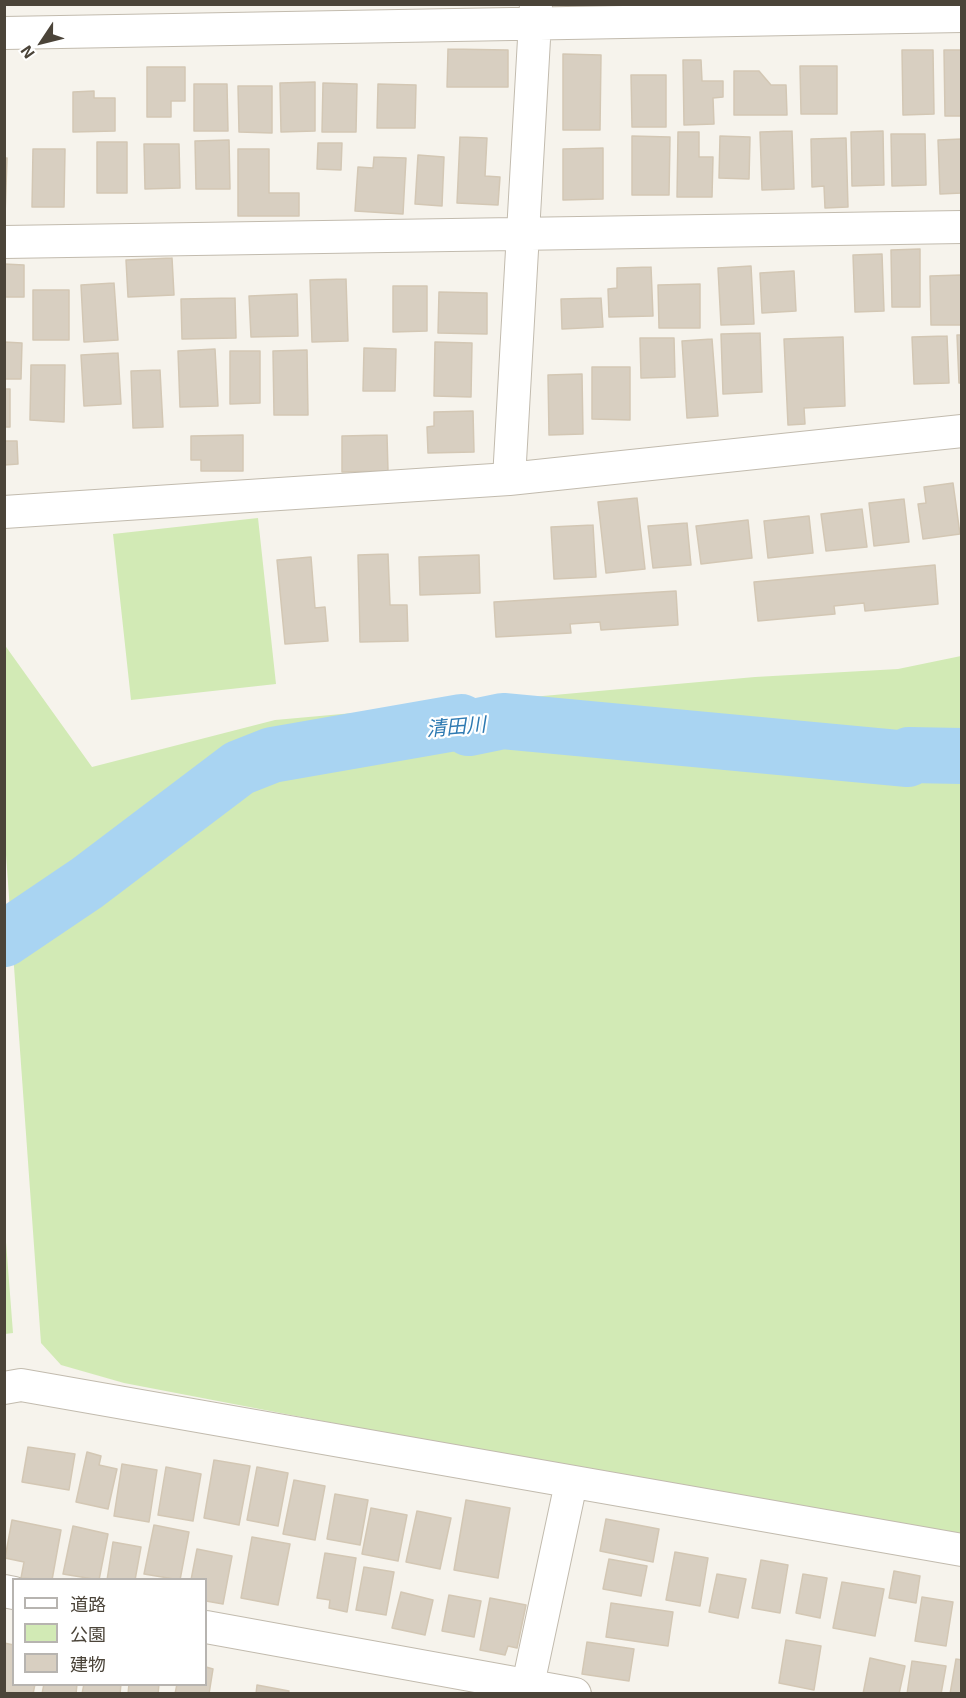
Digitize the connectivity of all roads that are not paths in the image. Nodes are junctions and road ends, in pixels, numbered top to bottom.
1 (535, 13) edge
2 (962, 16) edge
3 (4, 33) edge
4 (962, 227) edge
5 (524, 236) junction
6 (4, 242) edge
7 (962, 432) edge
8 (509, 479) junction
9 (4, 512) edge
10 (4, 1388) edge
11 (571, 1483) junction
12 (962, 1550) edge
13 (207, 1627) edge
14 (526, 1689) edge
15 (575, 1694) edge

1 - 2 street
1 - 3 street
1 - 5 street
4 - 5 street
5 - 6 street
5 - 8 street
7 - 8 street
8 - 9 street
10 - 11 street
11 - 12 street
11 - 14 street
13 - 14 street
14 - 15 street

